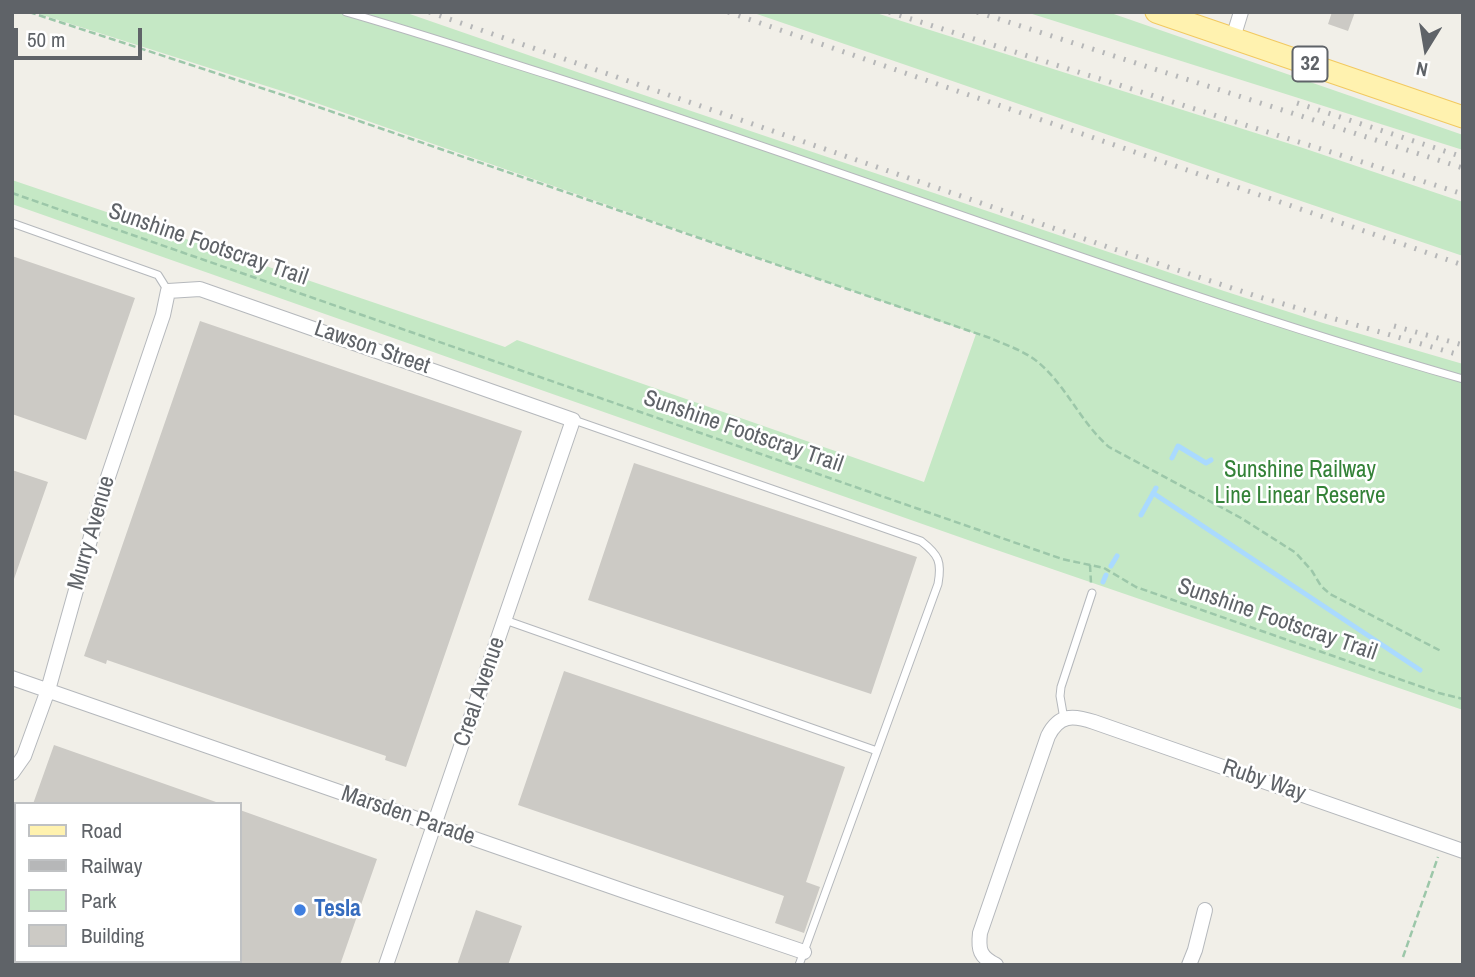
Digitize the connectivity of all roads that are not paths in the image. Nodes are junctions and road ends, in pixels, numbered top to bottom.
1 (346, 12) edge
2 (1156, 12) edge
3 (1241, 12) edge
4 (1233, 38) junction
5 (1463, 117) edge
6 (12, 223) edge
7 (168, 290) junction
8 (1463, 379) edge
9 (573, 419) junction
10 (1092, 593) road end
11 (505, 620) junction
12 (12, 678) edge
13 (48, 691) junction
14 (1064, 719) junction
15 (877, 751) junction
16 (12, 774) edge
17 (434, 825) junction
18 (1463, 851) edge
19 (1205, 910) dead end
20 (801, 958) edge
21 (386, 965) edge
22 (996, 965) edge
23 (1189, 965) edge

1 - 8 lane
2 - 4 main road, 32
3 - 4 street
4 - 5 main road, 32
6 - 7 lane
7 - 9 street, Lawson Street
7 - 13 street, Murry Avenue
9 - 11 street, Creal Avenue
9 - 15 lane
10 - 14 lane
11 - 15 lane
11 - 17 street, Creal Avenue
12 - 13 street, Marsden Parade
13 - 16 street, Murry Avenue
13 - 17 street, Marsden Parade
14 - 18 street, Ruby Way
14 - 22 street
15 - 20 lane
17 - 20 street, Marsden Parade
17 - 21 street, Creal Avenue
19 - 23 street

